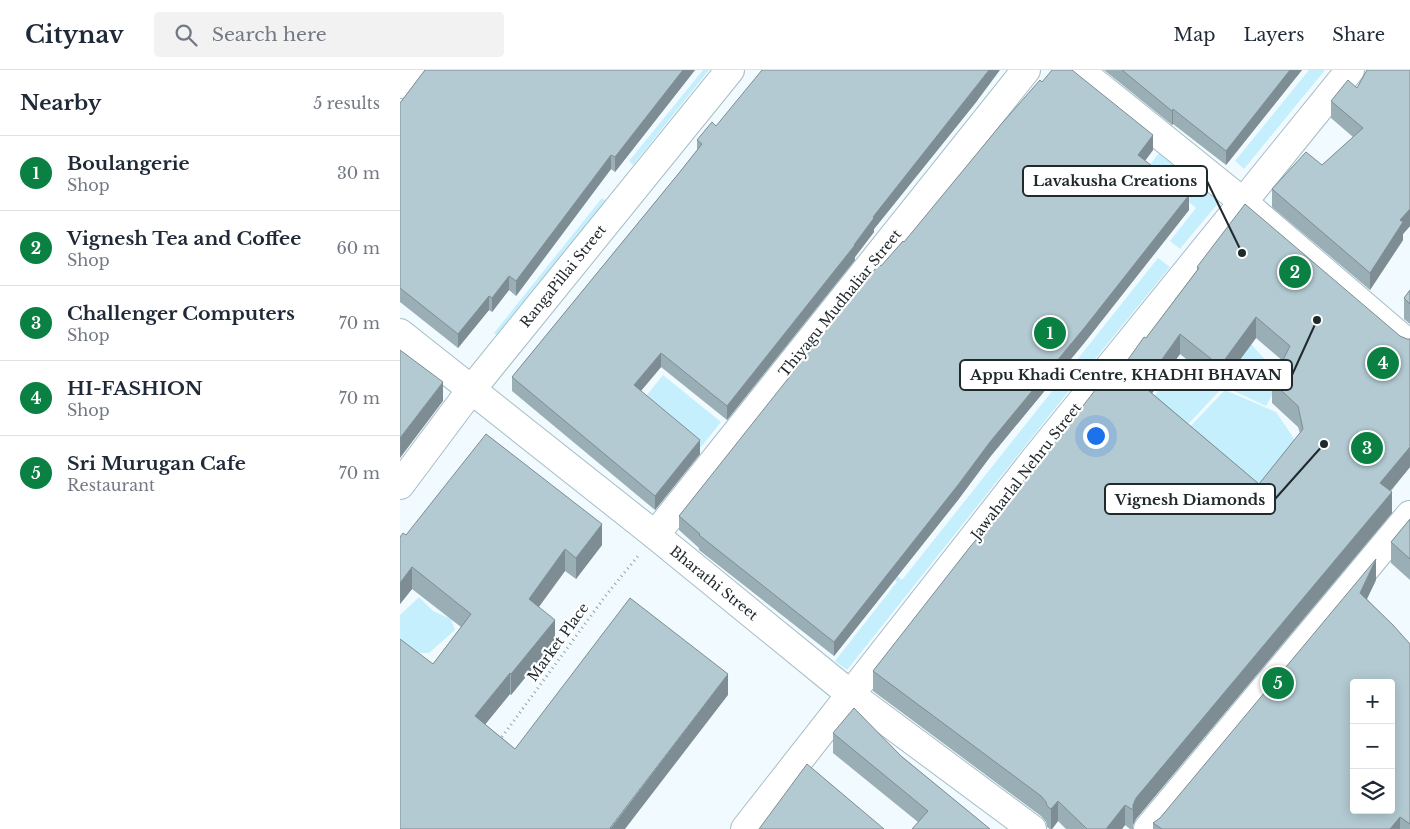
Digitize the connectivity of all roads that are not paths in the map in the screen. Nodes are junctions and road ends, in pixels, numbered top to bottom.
1 (411, 70) edge
2 (730, 70) edge
3 (1026, 70) edge
4 (1079, 70) edge
5 (1350, 70) edge
6 (400, 84) edge
7 (1243, 202) junction
8 (400, 333) edge
9 (1410, 345) edge
10 (471, 390) junction
11 (400, 485) edge
12 (1410, 515) edge
13 (655, 535) junction
14 (850, 694) junction
15 (745, 829) edge
16 (1032, 829) edge
17 (1148, 829) edge

1 - 6 street
2 - 10 street, RangaPillai Street
3 - 13 street, Thiyagu Mudhaliar Street
4 - 7 street
5 - 7 street, Jawaharlal Nehru Street
7 - 9 street
7 - 14 street, Jawaharlal Nehru Street
8 - 10 street, Bharathi Street
10 - 11 street, RangaPillai Street
10 - 13 street, Bharathi Street
12 - 17 street
13 - 14 street, Bharathi Street
14 - 15 street, Jawaharlal Nehru Street
14 - 16 street, Bharathi Street

